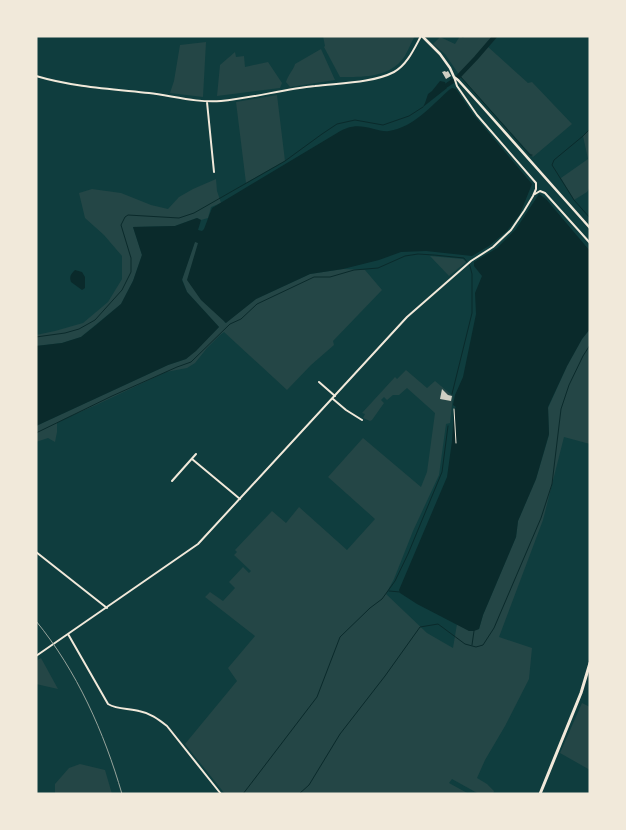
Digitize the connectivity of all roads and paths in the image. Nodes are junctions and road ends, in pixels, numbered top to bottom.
1 (422, 36) edge
2 (36, 76) edge
3 (454, 77) junction
4 (207, 101) junction
5 (214, 172) dead end
6 (533, 196) junction
7 (590, 228) edge
8 (590, 243) edge
9 (319, 382) dead end
10 (334, 397) junction
11 (454, 409) dead end
12 (362, 420) dead end
13 (456, 443) dead end
14 (196, 454) dead end
15 (192, 459) junction
16 (172, 481) dead end
17 (240, 499) junction
18 (36, 552) edge
19 (107, 608) junction
20 (68, 634) junction
21 (36, 656) edge
22 (590, 663) edge
23 (221, 794) edge
24 (540, 794) edge

1 - 3 street
1 - 4 street
2 - 4 street
3 - 6 street
3 - 7 street
4 - 5 street
6 - 8 street
6 - 10 street
9 - 10 street
10 - 12 street
10 - 17 street
11 - 13 path
14 - 15 street
15 - 16 street
15 - 17 street
17 - 19 street
18 - 19 street
19 - 20 street
20 - 21 street
20 - 23 street
22 - 24 main road

